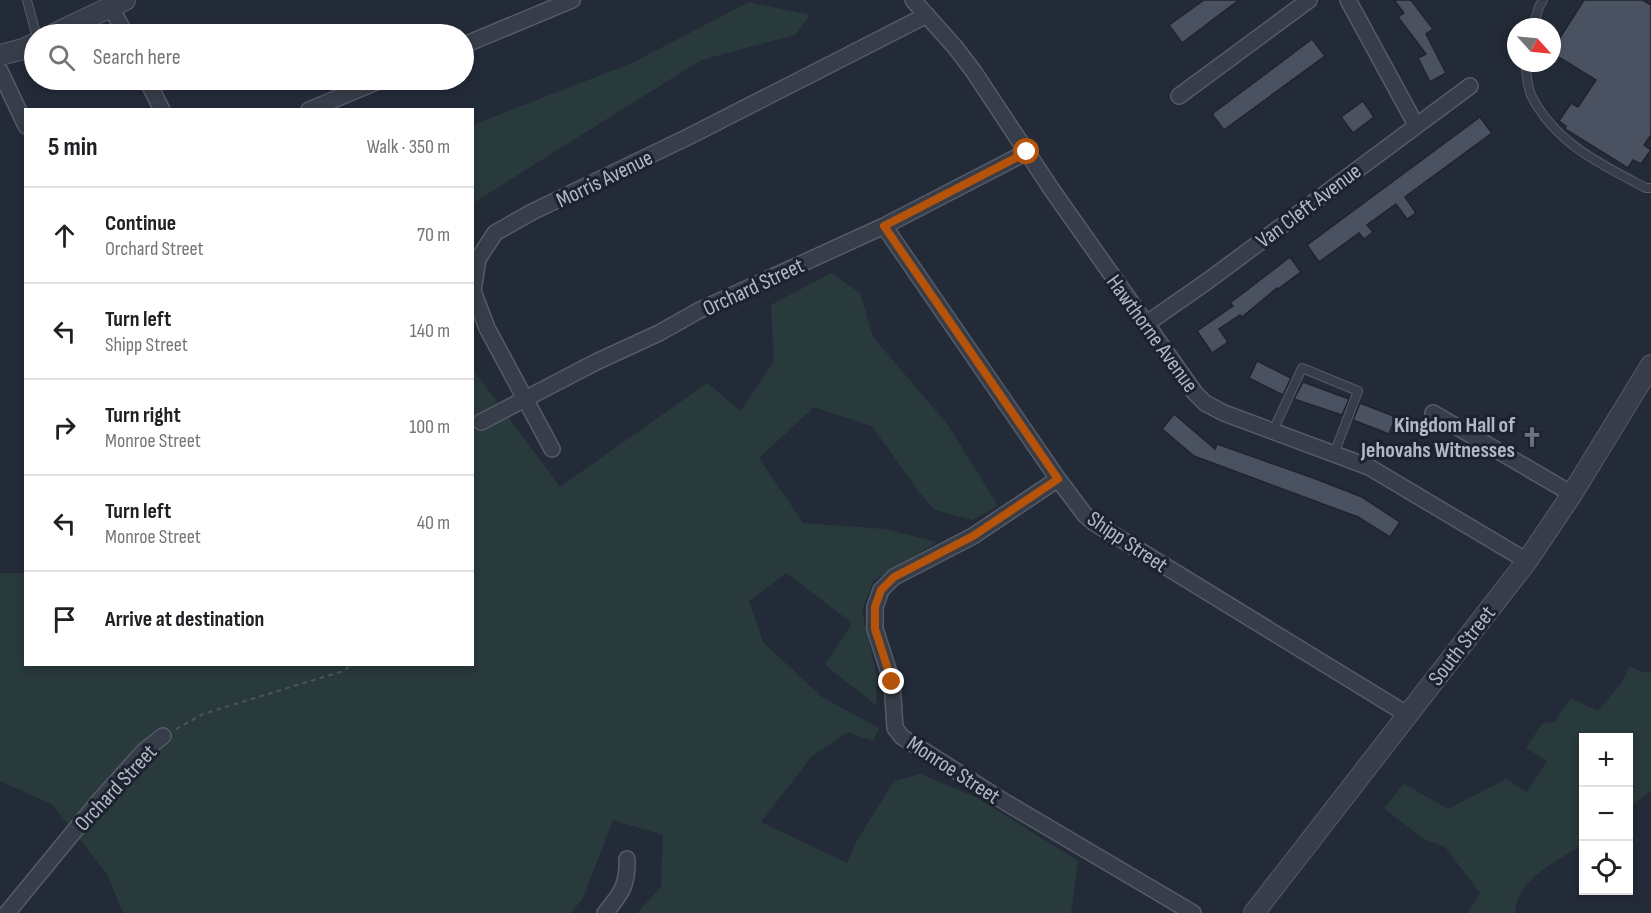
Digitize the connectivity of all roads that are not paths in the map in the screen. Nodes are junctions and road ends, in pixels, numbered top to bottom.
1 (27, 0) edge
2 (572, 0) edge
3 (913, 0) edge
4 (1309, 0) edge
5 (1348, 0) edge
6 (1543, 0) edge
7 (118, 3) edge
8 (927, 15) junction
9 (1536, 18) edge
10 (33, 24) edge
11 (75, 24) edge
12 (123, 24) edge
13 (474, 41) edge
14 (24, 49) edge
15 (0, 55) edge
16 (0, 70) edge
17 (1526, 72) edge
18 (1470, 86) dead end
19 (152, 90) edge
20 (357, 90) edge
21 (1179, 96) dead end
22 (161, 108) edge
23 (314, 108) edge
24 (24, 122) edge
25 (1416, 125) junction
26 (1027, 152) junction
27 (1651, 188) edge
28 (884, 226) junction
29 (474, 285) edge
30 (474, 294) edge
31 (1146, 324) junction
32 (1651, 365) edge
33 (526, 399) junction
34 (1433, 413) dead end
35 (481, 422) dead end
36 (1273, 431) junction
37 (552, 448) dead end
38 (1334, 454) junction
39 (1058, 479) junction
40 (1572, 494) junction
41 (1527, 561) junction
42 (1408, 715) junction
43 (163, 736) road end
44 (627, 859) dead end
45 (7, 913) edge
46 (605, 913) edge
47 (1193, 913) edge
48 (1254, 913) edge

1 - 10 lane
2 - 13 street
3 - 8 street, Hawthorne Avenue
4 - 21 street
5 - 25 street
6 - 9 lane
7 - 11 street
7 - 12 street
8 - 26 street, Hawthorne Avenue
8 - 29 street, Morris Avenue
14 - 15 street
16 - 24 street
17 - 27 lane
18 - 25 street, Van Cleft Avenue
19 - 22 street
20 - 23 street
25 - 31 street, Van Cleft Avenue
26 - 28 street, Orchard Street
26 - 31 street, Hawthorne Avenue
28 - 33 street, Orchard Street
28 - 39 street, Shipp Street
30 - 33 street, Morris Avenue
31 - 36 street, Hawthorne Avenue
32 - 40 street, South Street
33 - 35 street, Orchard Street
33 - 37 street, Morris Avenue
34 - 40 street
36 - 38 street, Hawthorne Avenue
36 - 38 lane
38 - 41 street, Hawthorne Avenue
39 - 42 street, Shipp Street
39 - 47 street, Monroe Street
40 - 41 street, South Street
41 - 42 street, South Street
42 - 48 street, South Street
43 - 45 street, Orchard Street
44 - 46 street

